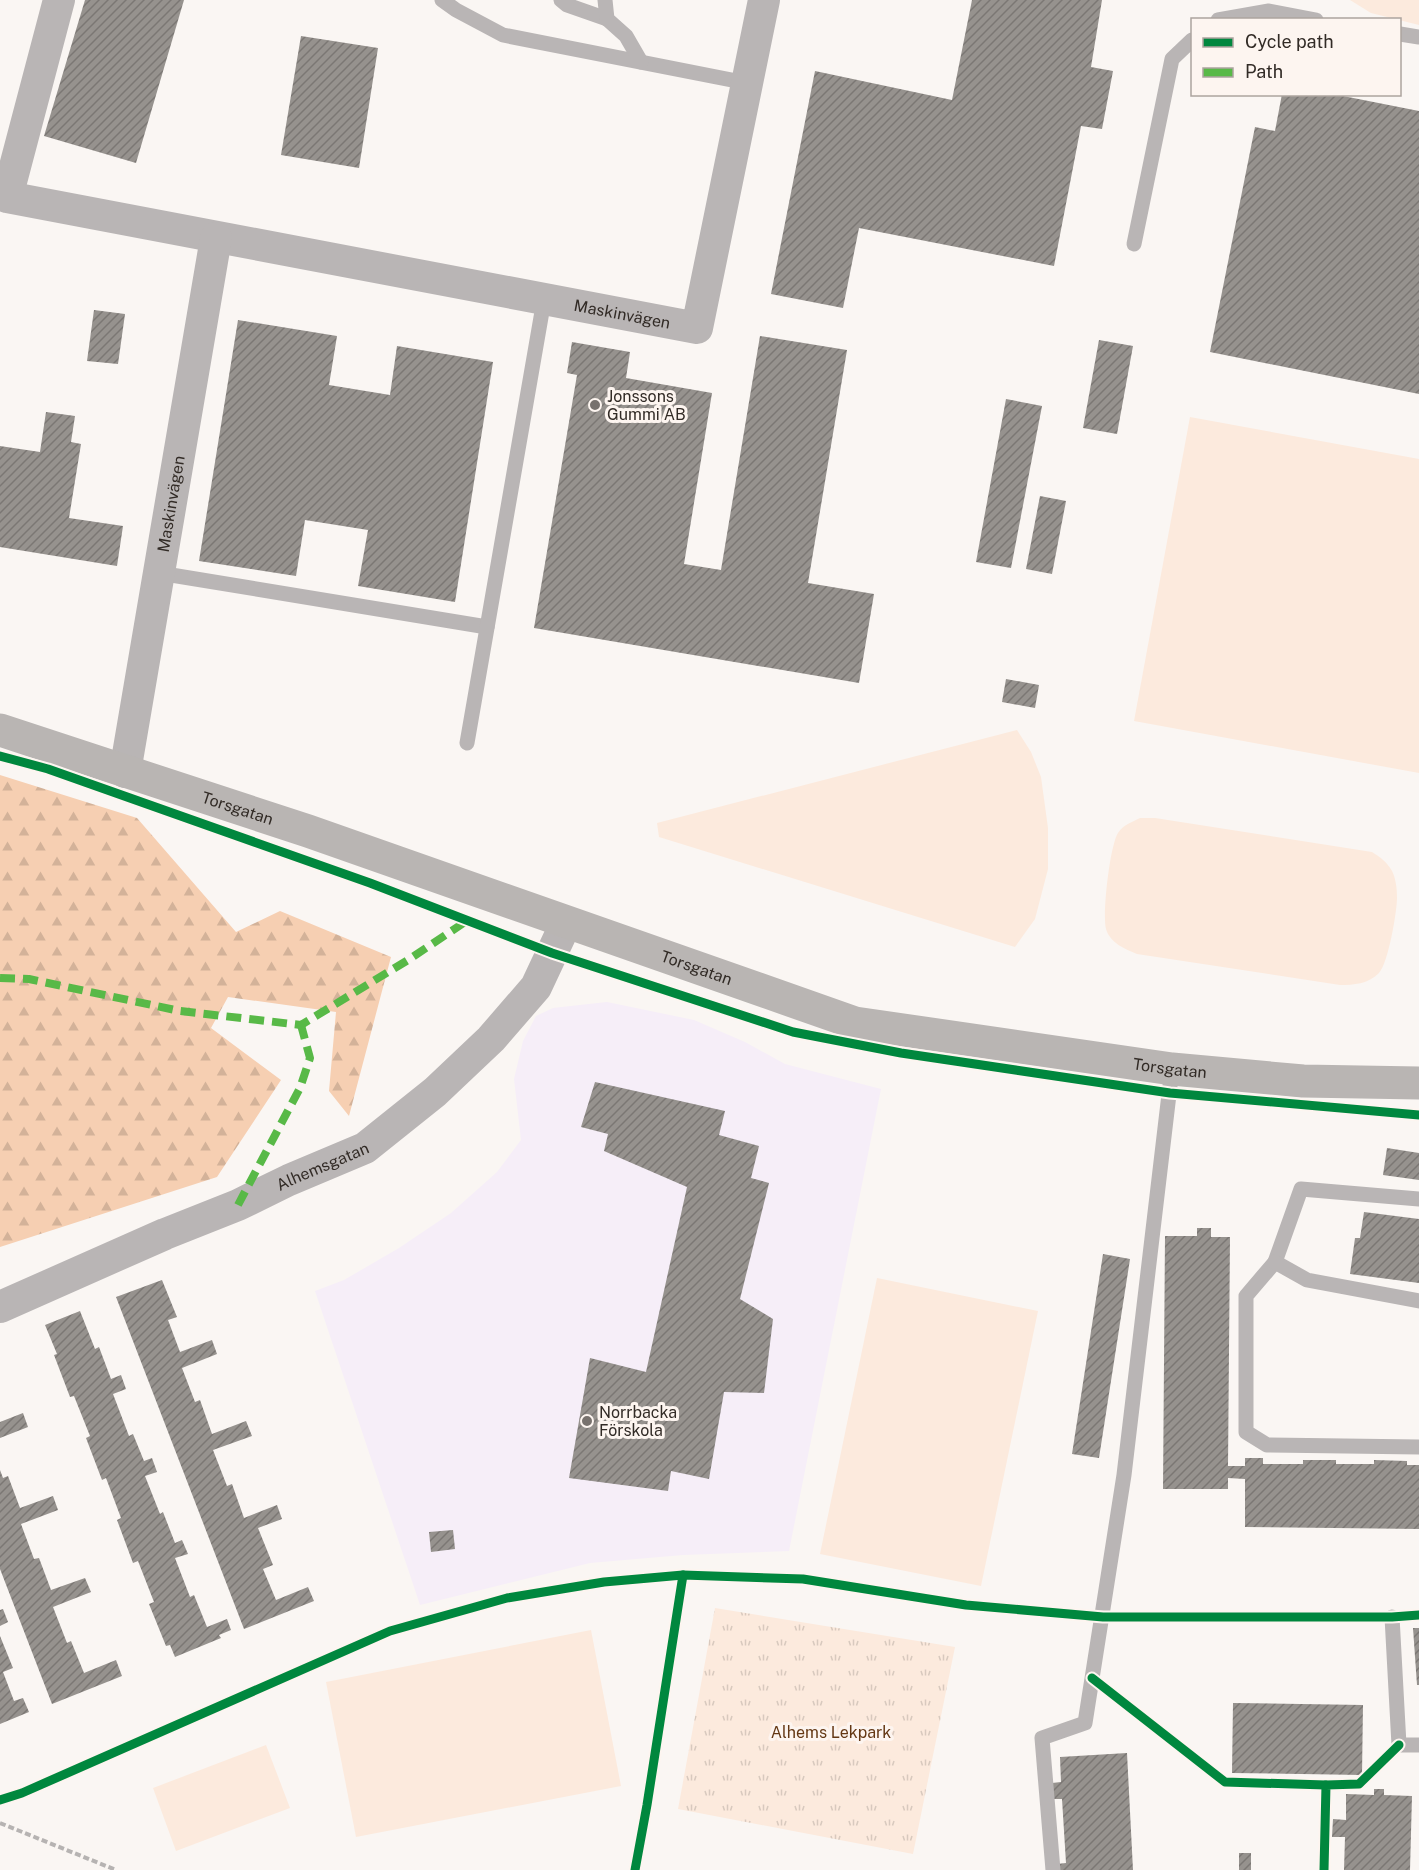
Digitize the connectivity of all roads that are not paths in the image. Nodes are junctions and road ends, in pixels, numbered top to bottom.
1 (59, 0) edge
2 (442, 0) edge
3 (561, 0) edge
4 (605, 0) edge
5 (764, 0) edge
6 (1229, 18) edge
7 (1306, 18) edge
8 (607, 19) junction
9 (1401, 34) edge
10 (1419, 37) edge
11 (1191, 41) edge
12 (641, 62) junction
13 (747, 83) junction
14 (216, 238) junction
15 (1134, 244) dead end
16 (543, 300) junction
17 (159, 573) junction
18 (487, 627) junction
19 (0, 730) edge
20 (467, 743) dead end
21 (126, 772) junction
22 (566, 923) junction
23 (1172, 1069) junction
24 (1419, 1083) edge
25 (1419, 1199) edge
26 (1275, 1262) junction
27 (1419, 1301) edge
28 (0, 1307) edge
29 (1419, 1447) edge
30 (1392, 1617) dead end
31 (1419, 1745) edge
32 (1053, 1870) edge

1 - 14 street, Maskinvägen
2 - 12 lane
3 - 8 lane
4 - 8 lane
5 - 13 street, Maskinvägen
6 - 7 lane
8 - 12 lane
9 - 10 lane
11 - 15 lane
12 - 13 lane
13 - 16 street, Maskinvägen
14 - 16 street, Maskinvägen
14 - 17 street, Maskinvägen
16 - 18 lane
17 - 18 lane
17 - 21 street, Maskinvägen
18 - 20 lane
19 - 21 main road, Torsgatan
21 - 22 main road, Torsgatan
22 - 23 main road, Torsgatan
22 - 28 street, Alhemsgatan
23 - 24 main road, Torsgatan
23 - 32 lane
25 - 26 lane
26 - 27 lane
26 - 29 lane
30 - 31 lane

